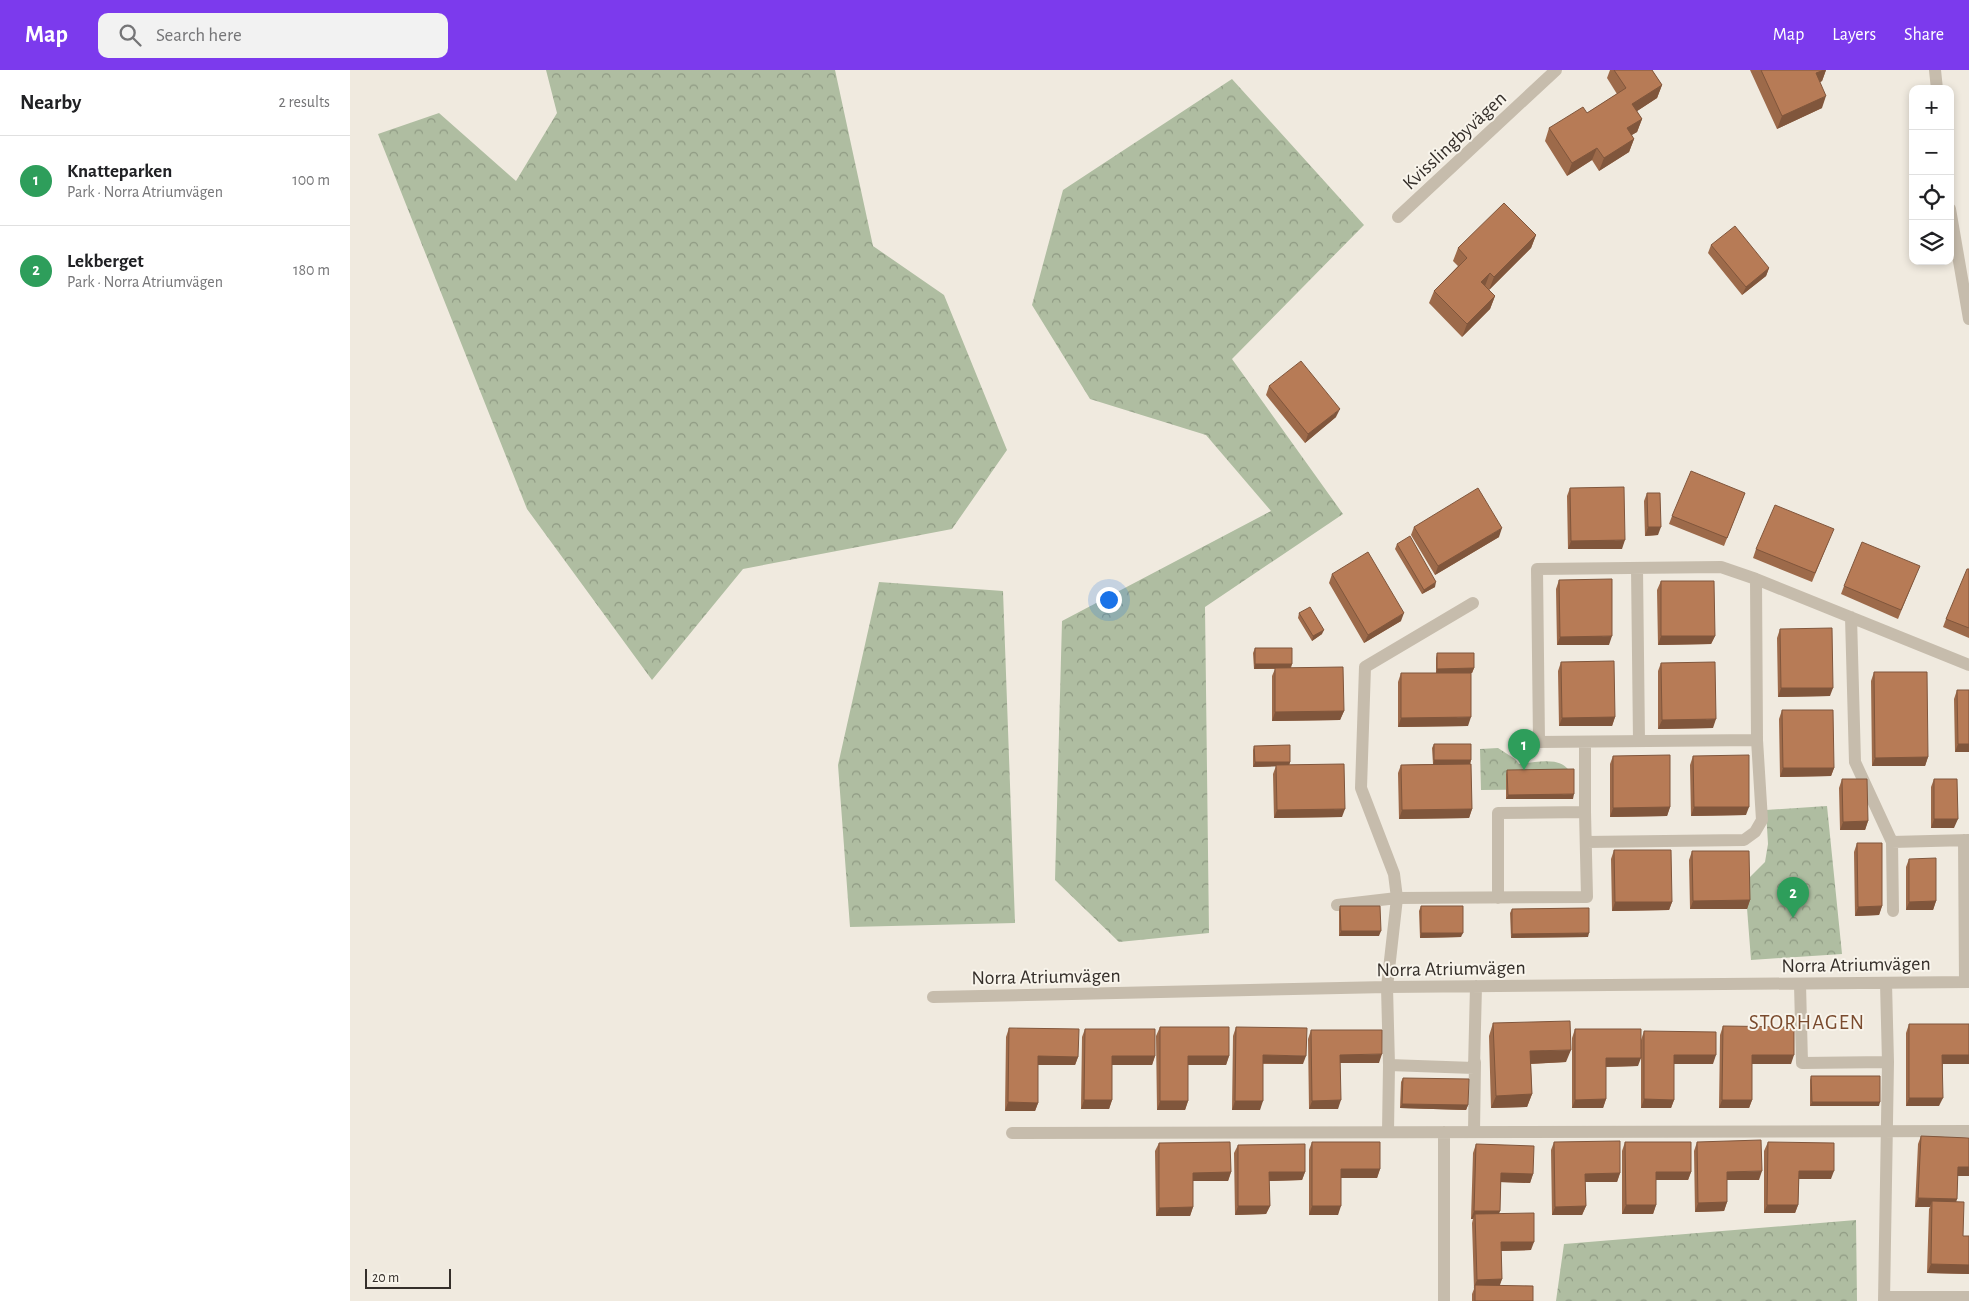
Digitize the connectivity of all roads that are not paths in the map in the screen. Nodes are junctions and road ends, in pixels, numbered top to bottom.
1 (1556, 70) edge
2 (1935, 70) edge
3 (1937, 85) edge
4 (1398, 217) dead end
5 (1952, 220) edge
6 (1969, 319) edge
7 (1637, 568) junction
8 (1756, 579) junction
9 (1473, 603) dead end
10 (1851, 617) junction
11 (1969, 665) edge
12 (1757, 740) junction
13 (1639, 741) junction
14 (1584, 742) junction
15 (1585, 812) junction
16 (1967, 840) edge
17 (1586, 842) junction
18 (1892, 842) junction
19 (1397, 898) junction
20 (1498, 898) junction
21 (1336, 905) dead end
22 (1893, 911) dead end
23 (1967, 982) edge
24 (1886, 983) junction
25 (1800, 984) junction
26 (1476, 986) junction
27 (1387, 987) junction
28 (933, 997) dead end
29 (1475, 1062) junction
30 (1888, 1062) junction
31 (1389, 1065) junction
32 (1888, 1131) junction
33 (1969, 1131) edge
34 (1388, 1132) junction
35 (1444, 1132) junction
36 (1474, 1132) junction
37 (1012, 1133) dead end
38 (1969, 1297) edge
39 (1884, 1299) edge
40 (1444, 1301) edge

1 - 4 street, Kvisslingbyvägen
2 - 3 street
5 - 6 street
7 - 8 street
7 - 13 street
7 - 14 street
8 - 10 street
8 - 12 street
9 - 19 street
10 - 11 street
10 - 18 street
12 - 13 street
12 - 17 street
13 - 14 street
14 - 15 street
15 - 17 street
15 - 20 street
16 - 18 street
16 - 23 street
17 - 20 street
18 - 22 street
19 - 20 street
19 - 21 street
19 - 27 street
23 - 24 street, Norra Atriumvägen
24 - 25 street, Norra Atriumvägen
24 - 30 street
25 - 26 street, Norra Atriumvägen
25 - 30 street
26 - 27 street, Norra Atriumvägen
26 - 29 street
27 - 28 street, Norra Atriumvägen
27 - 31 street
29 - 31 street
29 - 36 street
30 - 32 street
31 - 34 street
32 - 33 street
32 - 36 street
32 - 39 street
34 - 35 street
34 - 37 street
35 - 36 street
35 - 40 street
38 - 39 street

